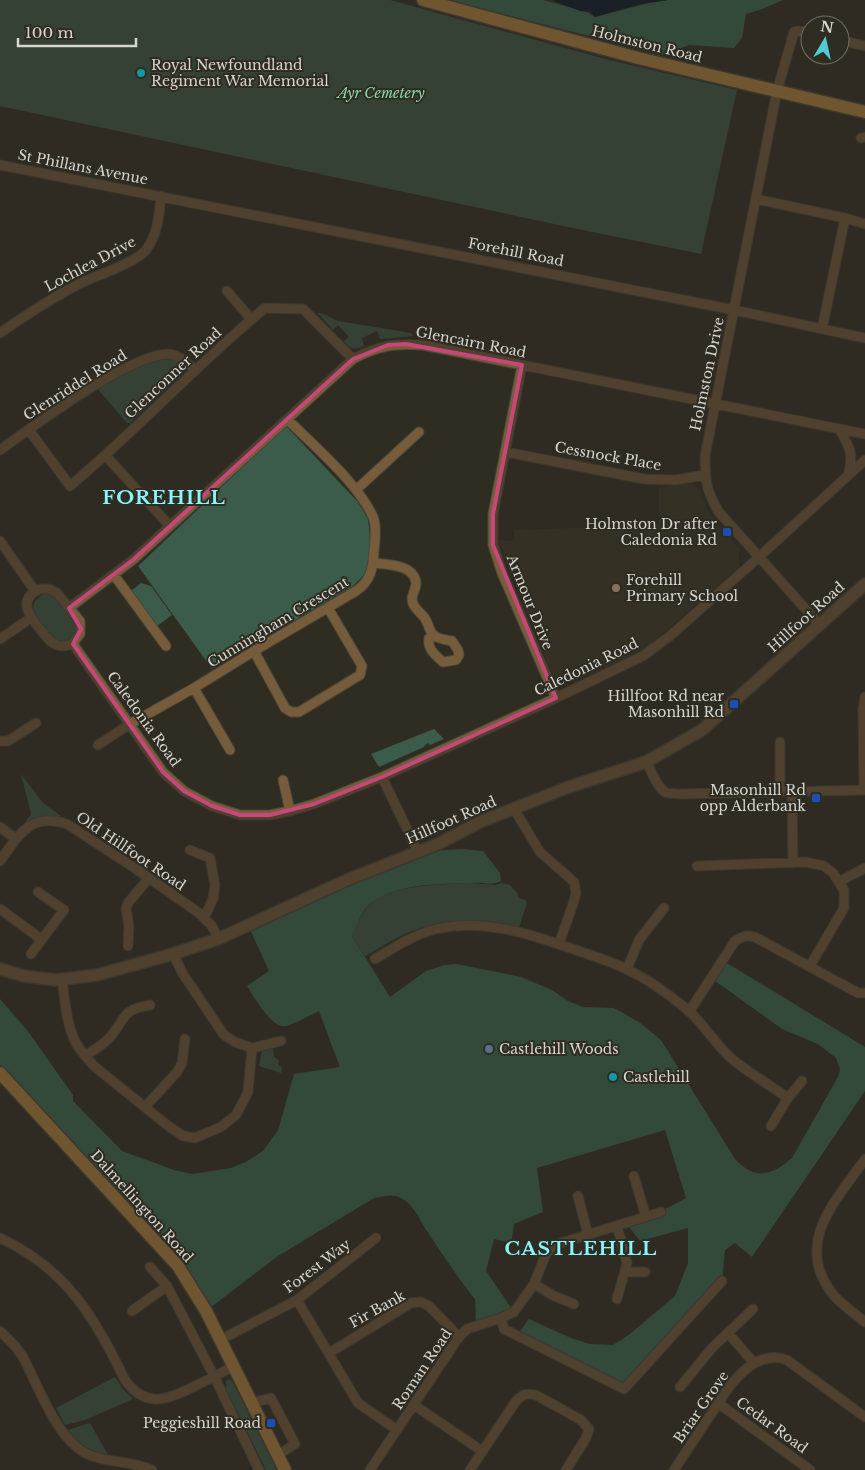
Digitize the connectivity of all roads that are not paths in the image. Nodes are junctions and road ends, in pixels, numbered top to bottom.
1 (422, 0) edge
2 (800, 30) edge
3 (850, 42) edge
4 (865, 46) edge
5 (777, 91) junction
6 (865, 112) edge
7 (0, 165) edge
8 (0, 171) edge
9 (162, 196) junction
10 (756, 199) junction
11 (845, 218) junction
12 (865, 224) edge
13 (227, 291) dead end
14 (734, 310) junction
15 (251, 319) junction
16 (822, 329) junction
17 (0, 333) edge
18 (865, 338) edge
19 (353, 360) junction
20 (522, 365) junction
21 (195, 370) junction
22 (716, 404) junction
23 (287, 419) junction
24 (839, 429) junction
25 (29, 430) junction
26 (419, 432) dead end
27 (865, 434) edge
28 (0, 450) edge
29 (506, 452) junction
30 (106, 456) junction
31 (865, 460) edge
32 (705, 475) junction
33 (848, 475) junction
34 (357, 489) junction
35 (170, 526) junction
36 (0, 541) edge
37 (759, 557) junction
38 (374, 564) junction
39 (114, 575) junction
40 (865, 584) edge
41 (35, 591) junction
42 (69, 608) junction
43 (328, 608) junction
44 (31, 618) junction
45 (819, 624) junction
46 (434, 635) dead end
47 (0, 639) edge
48 (73, 644) junction
49 (166, 646) dead end
50 (254, 651) junction
51 (194, 688) junction
52 (865, 697) edge
53 (556, 698) junction
54 (36, 723) dead end
55 (130, 724) junction
56 (0, 742) edge
57 (780, 742) dead end
58 (98, 745) dead end
59 (230, 750) dead end
60 (646, 762) junction
61 (382, 777) junction
62 (282, 780) dead end
63 (865, 790) edge
64 (780, 791) junction
65 (792, 791) junction
66 (514, 809) junction
67 (290, 811) junction
68 (0, 827) edge
69 (16, 839) junction
70 (190, 850) dead end
71 (418, 852) junction
72 (0, 861) edge
73 (793, 863) junction
74 (696, 866) dead end
75 (865, 868) edge
76 (149, 878) junction
77 (840, 882) junction
78 (38, 892) dead end
79 (664, 908) dead end
80 (0, 909) edge
81 (204, 918) junction
82 (41, 939) junction
83 (218, 939) junction
84 (559, 944) junction
85 (128, 946) dead end
86 (31, 954) dead end
87 (173, 954) junction
88 (375, 959) dead end
89 (810, 966) junction
90 (0, 969) edge
91 (627, 969) junction
92 (62, 980) junction
93 (865, 993) edge
94 (150, 1005) dead end
95 (689, 1012) junction
96 (185, 1039) dead end
97 (281, 1041) dead end
98 (252, 1048) junction
99 (85, 1056) junction
100 (172, 1060) dead end
101 (182, 1061) junction
102 (0, 1073) edge
103 (802, 1081) dead end
104 (788, 1098) junction
105 (145, 1107) junction
106 (771, 1126) dead end
107 (865, 1159) edge
108 (634, 1176) dead end
109 (578, 1196) dead end
110 (661, 1212) dead end
111 (646, 1217) junction
112 (617, 1226) junction
113 (588, 1235) junction
114 (0, 1238) edge
115 (376, 1238) dead end
116 (150, 1267) dead end
117 (626, 1272) junction
118 (645, 1272) dead end
119 (722, 1281) dead end
120 (534, 1284) junction
121 (167, 1286) junction
122 (617, 1299) dead end
123 (297, 1300) junction
124 (574, 1304) dead end
125 (752, 1309) dead end
126 (132, 1311) dead end
127 (501, 1318) junction
128 (865, 1322) edge
129 (0, 1331) edge
130 (728, 1333) junction
131 (459, 1338) junction
132 (220, 1340) junction
133 (329, 1353) junction
134 (754, 1364) junction
135 (234, 1366) junction
136 (214, 1376) junction
137 (680, 1386) dead end
138 (252, 1403) junction
139 (718, 1403) junction
140 (414, 1405) junction
141 (865, 1417) edge
142 (397, 1430) junction
143 (482, 1451) junction
144 (278, 1455) junction
145 (152, 1470) edge
146 (259, 1470) edge
147 (286, 1470) edge
148 (370, 1470) edge
149 (470, 1470) edge
150 (566, 1470) edge
151 (674, 1470) edge
152 (810, 1470) edge

1 - 5 main road, Holmston Road
2 - 5 street, Holmston Drive
3 - 4 street
5 - 6 main road, Holmston Road
5 - 10 street, Holmston Drive
7 - 8 street
7 - 9 street, St Phillans Avenue
9 - 14 street, Forehill Road
9 - 17 street, Lochlea Drive
10 - 11 street
10 - 14 street, Holmston Drive
11 - 12 street
11 - 16 street
13 - 15 street
14 - 16 street, Forehill Road
14 - 22 street, Holmston Drive
15 - 19 street, Glenconner Road
15 - 21 street, Glenconner Road
16 - 18 street, Forehill Road
19 - 20 street, Glencairn Road
19 - 23 street, Glencairn Road
20 - 22 street, Glencairn Road
20 - 29 street, Armour Drive
21 - 25 street, Glenriddel Road
21 - 30 street, Glenconner Road
22 - 24 street, Glencairn Road
22 - 32 street, Holmston Drive
23 - 34 street, Cunningham Crescent
23 - 35 street, Glencairn Road
24 - 27 street, Glencairn Road
24 - 33 street
25 - 28 street, Glenriddel Road
25 - 30 street, Glenconner Road
26 - 34 street
29 - 32 street, Cessnock Place
29 - 53 street, Armour Drive
30 - 35 street
31 - 33 street, Caledonia Road
32 - 37 street, Holmston Drive
33 - 37 street, Caledonia Road
34 - 38 street, Cunningham Crescent
35 - 39 street, Glencairn Road
36 - 41 street
37 - 45 street, Holmston Drive
37 - 53 street, Caledonia Road
38 - 43 street, Cunningham Crescent
38 - 46 street
39 - 42 street, Glencairn Road
39 - 49 street
40 - 45 street, Hillfoot Road
41 - 42 street
41 - 44 street
42 - 48 street
43 - 50 street, Cunningham Crescent
43 - 50 street
44 - 47 street
44 - 48 street
45 - 60 street, Hillfoot Road
48 - 55 street, Caledonia Road
50 - 51 street, Cunningham Crescent
51 - 55 street, Cunningham Crescent
51 - 59 street
52 - 63 street
53 - 61 street, Caledonia Road
54 - 56 street
55 - 58 street, Cunningham Crescent
55 - 67 street, Caledonia Road
57 - 64 street
60 - 64 street
60 - 66 street, Hillfoot Road
61 - 67 street, Caledonia Road
61 - 71 street
62 - 67 street
63 - 65 street
64 - 65 street
65 - 73 street
66 - 71 street, Hillfoot Road
66 - 84 street
68 - 69 street
69 - 72 street, Old Hillfoot Road
69 - 76 street, Old Hillfoot Road
70 - 81 street
71 - 83 street, Hillfoot Road
73 - 74 street
73 - 77 street
75 - 77 street
76 - 81 street, Old Hillfoot Road
76 - 85 street
77 - 89 street
78 - 82 street
79 - 91 street
80 - 82 street
81 - 83 street, Old Hillfoot Road
82 - 86 street
83 - 87 street, Hillfoot Road
84 - 88 street
84 - 91 street
87 - 92 street, Hillfoot Road
87 - 98 street
89 - 93 street
89 - 95 street
90 - 92 street, Hillfoot Road
91 - 95 street
92 - 99 street
94 - 99 street
95 - 104 street
96 - 101 street
97 - 98 street
98 - 105 street
99 - 105 street
100 - 101 street
101 - 105 street
102 - 132 main road, Dalmellington Road
103 - 104 street
104 - 106 street
107 - 128 street
108 - 111 street
109 - 113 street
110 - 111 street, Roman Road
111 - 112 street, Roman Road
112 - 113 street, Roman Road
112 - 117 street
113 - 120 street, Roman Road
114 - 136 street
115 - 123 street, Forest Way
116 - 121 street
117 - 118 street
117 - 122 street
119 - 127 street
120 - 124 street
120 - 127 street, Roman Road
121 - 126 street
121 - 136 street
123 - 132 street, Forest Way
123 - 133 street
125 - 130 street, Briar Grove
127 - 131 street, Roman Road
129 - 145 street
130 - 134 street
130 - 137 street, Briar Grove
131 - 133 street, Fir Bank
131 - 140 street, Roman Road
132 - 135 main road, Dalmellington Road
133 - 142 street
134 - 139 street, Briar Grove
134 - 141 street, Briar Grove
135 - 136 street
135 - 138 main road, Dalmellington Road
136 - 146 street
138 - 144 main road, Dalmellington Road
138 - 144 street
139 - 151 street, Briar Grove
139 - 152 street, Cedar Road
140 - 142 street, Roman Road
140 - 143 street
142 - 148 street, Roman Road
143 - 149 street
143 - 150 street
144 - 147 main road, Dalmellington Road

